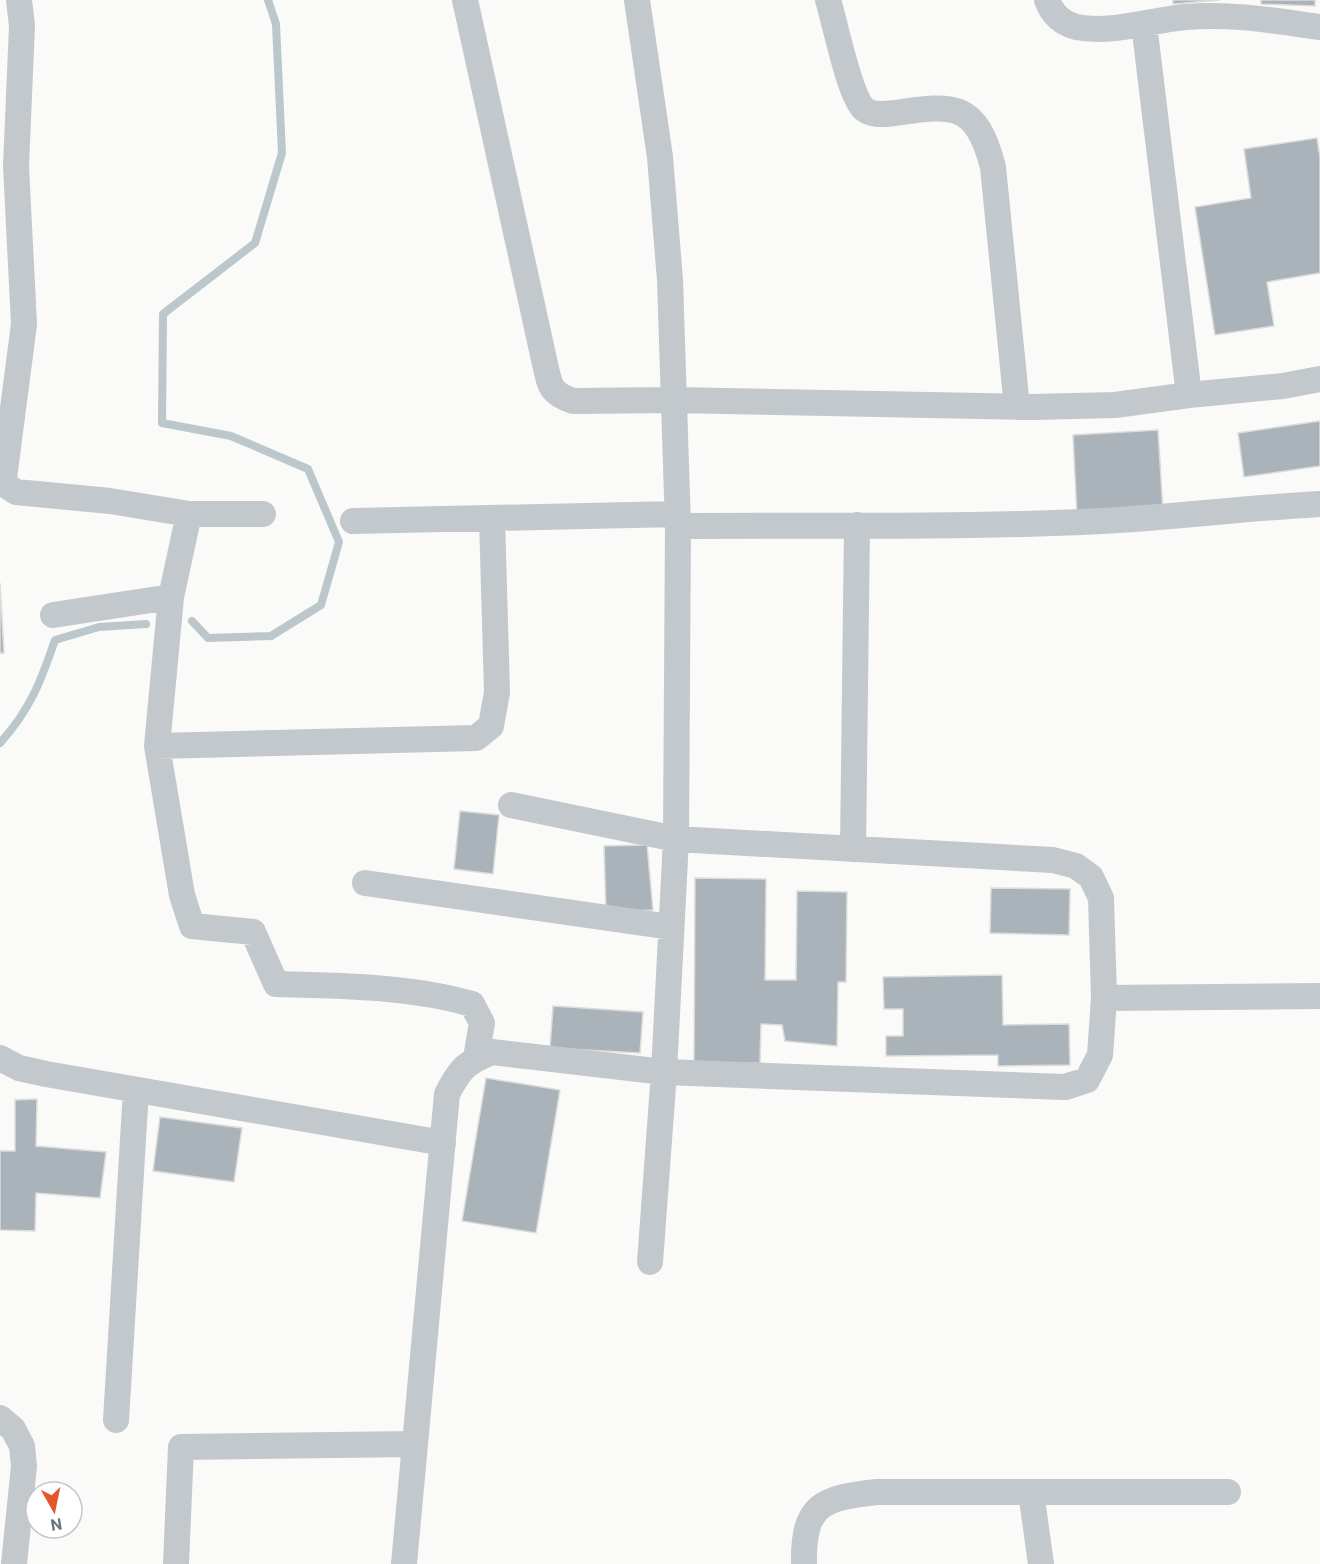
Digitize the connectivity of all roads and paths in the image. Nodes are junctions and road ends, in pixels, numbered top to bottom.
1 (19, 0) edge
2 (465, 0) edge
3 (637, 0) edge
4 (828, 0) edge
5 (1047, 0) edge
6 (1144, 24) junction
7 (1320, 27) edge
8 (9, 190) edge
9 (1320, 379) edge
10 (1189, 395) junction
11 (674, 400) junction
12 (1017, 407) junction
13 (1320, 504) edge
14 (189, 514) junction
15 (263, 514) dead end
16 (492, 518) junction
17 (677, 520) junction
18 (353, 521) dead end
19 (857, 525) junction
20 (171, 597) junction
21 (53, 615) dead end
22 (157, 746) junction
23 (511, 805) dead end
24 (676, 839) junction
25 (853, 849) junction
26 (365, 883) dead end
27 (671, 927) junction
28 (1320, 996) edge
29 (1104, 998) junction
30 (0, 1058) edge
31 (476, 1058) junction
32 (664, 1072) junction
33 (136, 1090) junction
34 (443, 1143) junction
35 (650, 1262) dead end
36 (0, 1418) edge
37 (116, 1420) dead end
38 (415, 1444) junction
39 (1031, 1492) junction
40 (1228, 1492) dead end
41 (14, 1564) edge
42 (176, 1564) edge
43 (404, 1564) edge
44 (804, 1564) edge
45 (1041, 1564) edge

1 - 8 street
2 - 11 street
3 - 11 street
4 - 12 street
5 - 6 street
6 - 7 street
6 - 10 street
8 - 14 street
9 - 10 street
10 - 12 street
11 - 12 street
11 - 17 street
13 - 19 street
14 - 15 street
14 - 20 street
16 - 17 street
16 - 18 street
16 - 22 street
17 - 19 street
17 - 24 street
19 - 25 street
20 - 21 street
20 - 22 street
22 - 31 street
23 - 24 street
24 - 25 street
24 - 27 street
25 - 29 street
26 - 27 street
27 - 32 street
28 - 29 street
29 - 32 street
30 - 33 street
31 - 32 street
31 - 34 street
32 - 35 street
33 - 34 street
33 - 37 street
34 - 38 street
36 - 41 street
38 - 42 street
38 - 43 street
39 - 40 street
39 - 44 street
39 - 45 street

